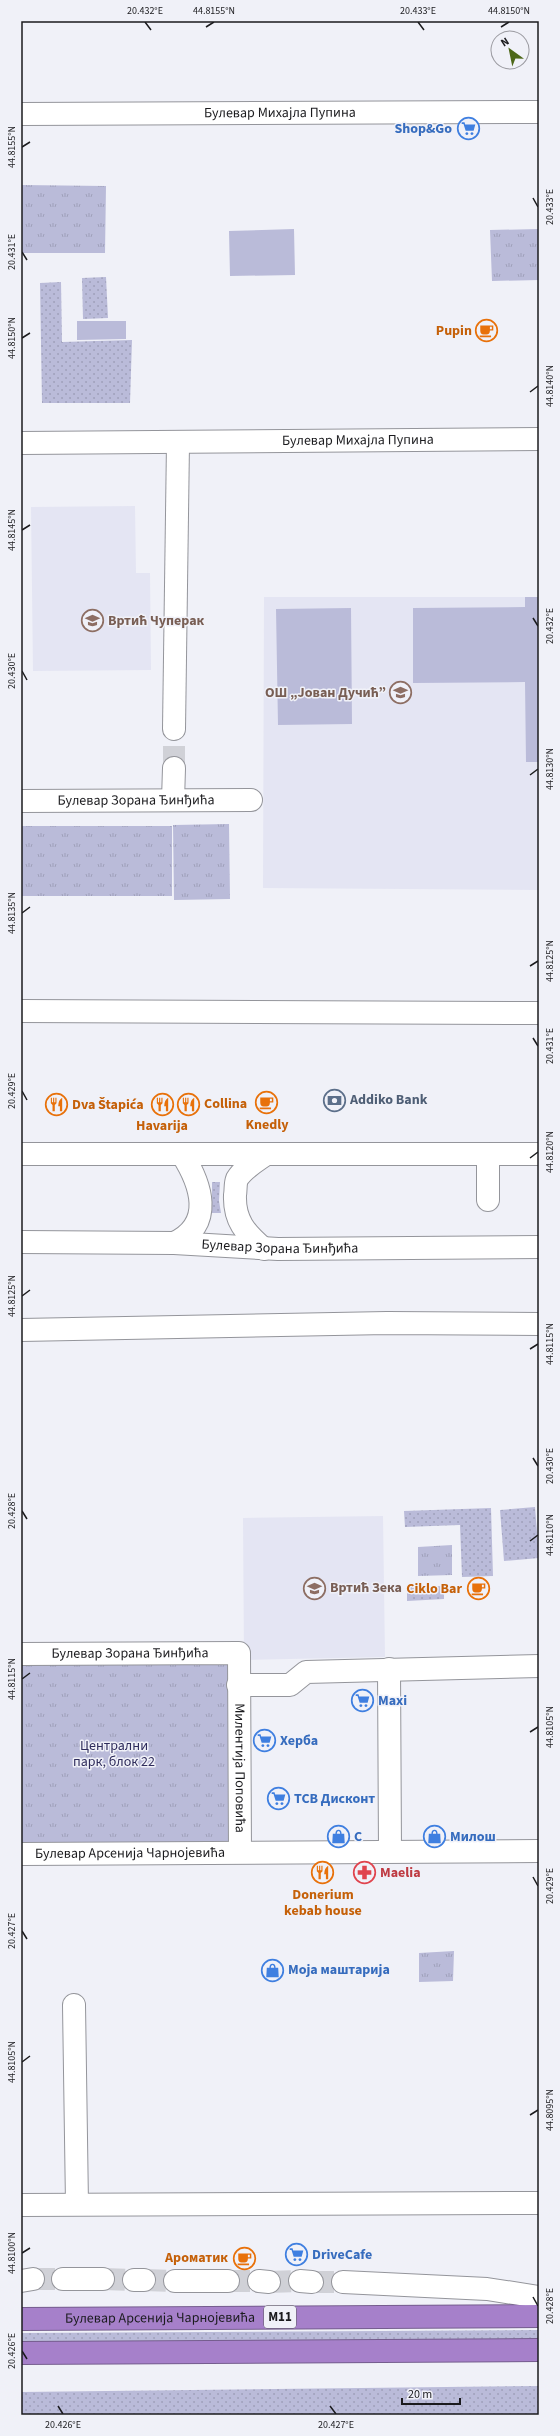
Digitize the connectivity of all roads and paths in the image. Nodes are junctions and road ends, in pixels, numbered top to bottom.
1 (539, 112) edge
2 (21, 114) edge
3 (539, 439) edge
4 (21, 443) edge
5 (178, 443) junction
6 (174, 729) tunnel mouth
7 (174, 768) tunnel mouth
8 (173, 800) junction
9 (251, 800) dead end
10 (21, 801) edge
11 (21, 1011) edge
12 (539, 1013) edge
13 (21, 1154) edge
14 (182, 1154) junction
15 (488, 1154) junction
16 (539, 1154) edge
17 (265, 1155) junction
18 (488, 1200) dead end
19 (21, 1242) edge
20 (174, 1243) junction
21 (539, 1248) edge
22 (264, 1249) junction
23 (539, 1324) edge
24 (21, 1330) edge
25 (239, 1653) joint
26 (21, 1654) edge
27 (539, 1666) edge
28 (389, 1669) junction
29 (238, 1686) junction
30 (390, 1851) junction
31 (539, 1851) edge
32 (240, 1852) junction
33 (21, 1854) edge
34 (74, 2005) dead end
35 (539, 2203) edge
36 (77, 2204) junction
37 (21, 2205) edge
38 (63, 2279) tunnel mouth
39 (103, 2279) tunnel mouth
40 (175, 2281) tunnel mouth
41 (228, 2281) tunnel mouth
42 (343, 2282) tunnel mouth
43 (539, 2297) edge
44 (539, 2316) edge
45 (21, 2319) edge
46 (539, 2350) edge
47 (21, 2353) edge

1 - 2 street, Булевар Михајла Пупина
3 - 5 street, Булевар Михајла Пупина
4 - 5 street, Булевар Михајла Пупина
5 - 6 street
7 - 8 street
8 - 9 street, Булевар Зорана Ђинђића
8 - 10 street, Булевар Зорана Ђинђића
11 - 12 street
13 - 14 street
14 - 17 street
14 - 20 street
15 - 16 street
15 - 17 street
15 - 18 street
17 - 22 street
19 - 20 street, Булевар Зорана Ђинђића
20 - 22 street, Булевар Зорана Ђинђића
21 - 22 street, Булевар Зорана Ђинђића
23 - 24 street
25 - 26 street, Булевар Зорана Ђинђића
25 - 29 street, Милентија Поповића
27 - 28 street
28 - 29 street
28 - 30 street
29 - 32 street, Милентија Поповића
30 - 31 street, Милентија Поповића
30 - 32 street, Милентија Поповића
32 - 33 street, Булевар Арсенија Чарнојевића
34 - 36 street
35 - 36 street
36 - 37 street
38 - 39 street
40 - 41 street
42 - 43 street
44 - 45 highway, Булевар Арсенија Чарнојевића / M11
46 - 47 highway

